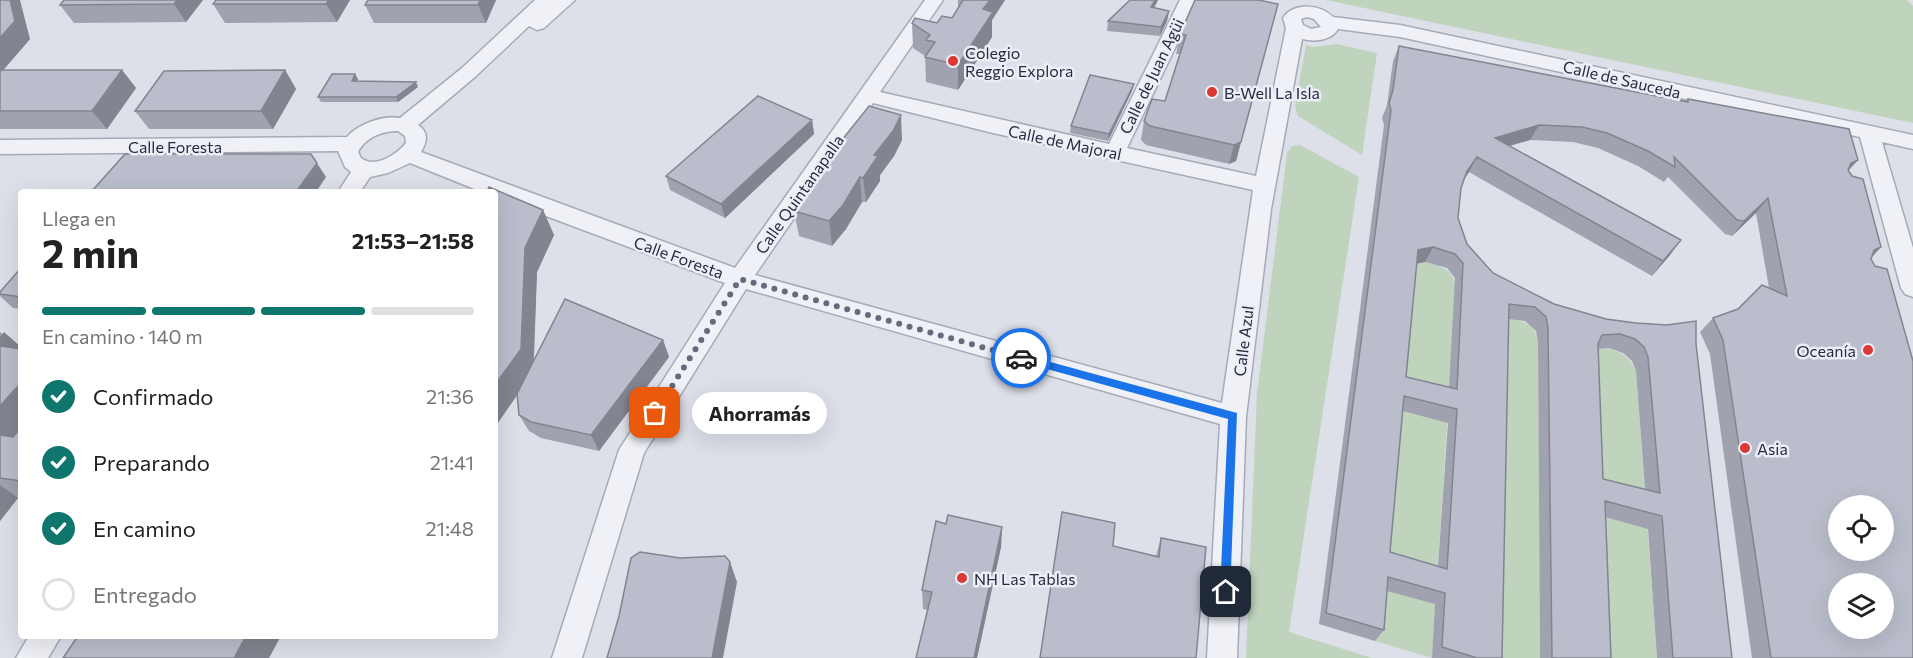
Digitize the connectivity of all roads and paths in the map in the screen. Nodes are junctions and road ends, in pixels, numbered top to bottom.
1 (546, 0) edge
2 (566, 0) edge
3 (934, 0) edge
4 (1189, 0) edge
5 (1278, 6) edge
6 (1296, 21) junction
7 (469, 72) junction
8 (868, 95) junction
9 (404, 126) junction
10 (1869, 132) junction
11 (1913, 142) edge
12 (351, 144) junction
13 (0, 147) edge
14 (1115, 152) junction
15 (409, 155) junction
16 (364, 169) junction
17 (1264, 184) junction
18 (1863, 188) edge
19 (351, 189) edge
20 (496, 189) edge
21 (498, 190) edge
22 (1886, 193) junction
23 (1886, 275) edge
24 (740, 279) junction
25 (1912, 284) edge
26 (1233, 417) junction
27 (44, 639) edge
28 (31, 658) edge
29 (567, 658) edge
30 (1222, 658) edge

1 - 7 street
2 - 7 street
3 - 8 street, Calle Quintanapalla
4 - 14 street, Calle de Juan Agüi
5 - 6 street
6 - 10 street, Calle de Sauceda
6 - 17 street, Calle Azul
7 - 9 street
8 - 14 street, Calle de Majoral
8 - 24 street, Calle Quintanapalla
9 - 12 street
9 - 15 street
10 - 11 street, Calle de Sauceda
10 - 22 street
12 - 13 street, Calle Foresta
12 - 16 street
14 - 17 street, Calle de Majoral
15 - 16 street
15 - 20 street, Calle Foresta
16 - 19 street
17 - 26 street, Calle Azul
18 - 22 street
21 - 24 street, Calle Foresta
22 - 25 street
23 - 25 street
24 - 26 street, Calle Foresta
24 - 29 street, Calle Quintanapalla
26 - 30 street, Calle Azul
27 - 28 street

